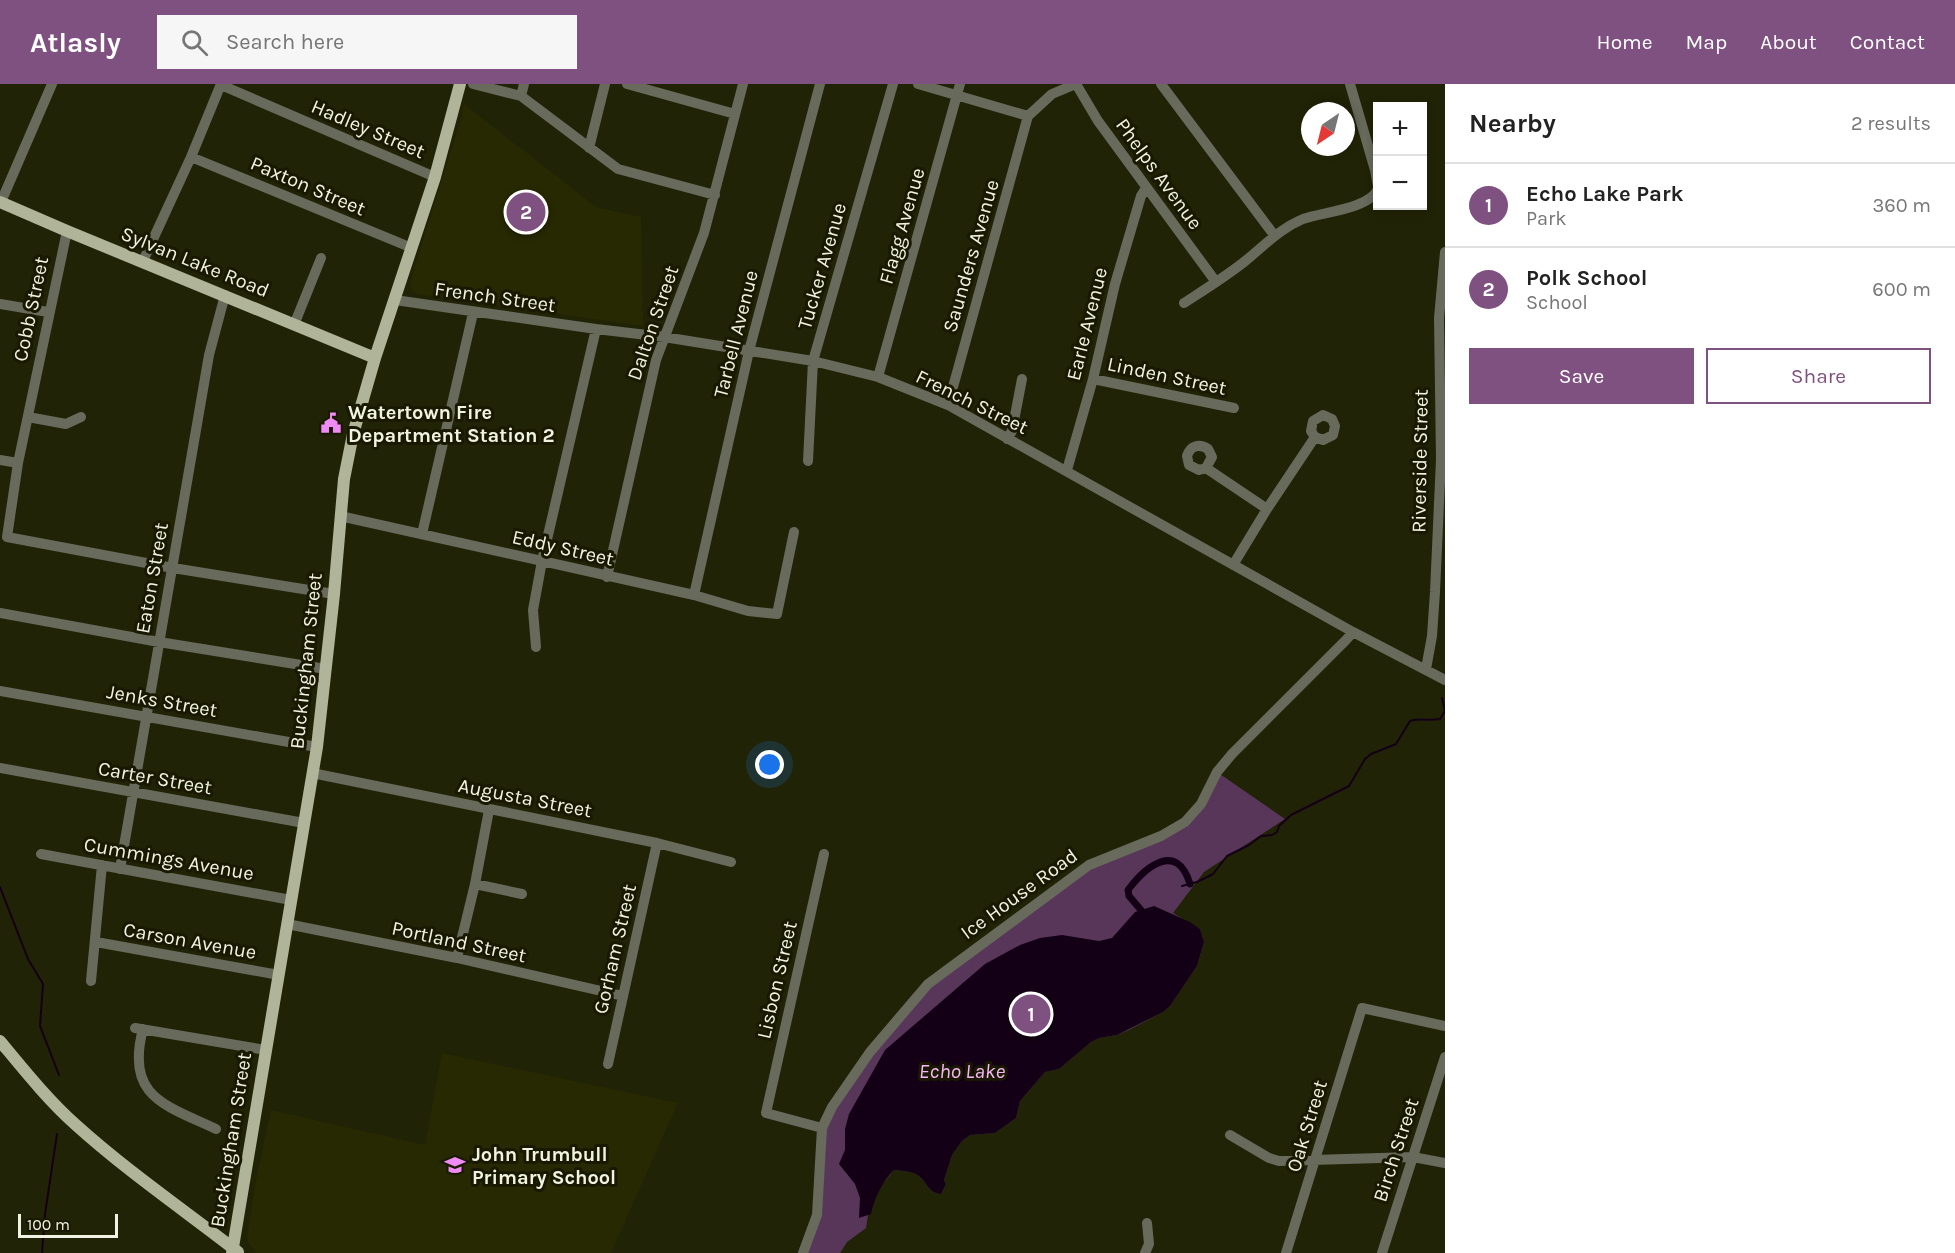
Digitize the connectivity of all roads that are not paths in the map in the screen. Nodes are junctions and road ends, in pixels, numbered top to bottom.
1 (52, 84) edge
2 (221, 84) edge
3 (460, 84) edge
4 (472, 84) edge
5 (524, 84) edge
6 (605, 84) edge
7 (627, 84) edge
8 (743, 84) edge
9 (820, 84) edge
10 (893, 84) edge
11 (918, 84) edge
12 (960, 84) edge
13 (1076, 84) edge
14 (1161, 84) edge
15 (1350, 84) edge
16 (521, 96) junction
17 (956, 96) junction
18 (735, 114) junction
19 (1028, 117) junction
20 (590, 148) junction
21 (191, 157) junction
22 (1373, 163) edge
23 (435, 177) junction
24 (1146, 188) junction
25 (1373, 194) edge
26 (715, 195) junction
27 (0, 202) edge
28 (67, 231) junction
29 (1274, 235) junction
30 (412, 248) junction
31 (1445, 252) edge
32 (321, 258) dead end
33 (144, 261) junction
34 (1216, 282) junction
35 (225, 296) junction
36 (395, 300) junction
37 (1184, 303) dead end
38 (0, 304) edge
39 (48, 312) junction
40 (473, 313) junction
41 (1442, 319) edge
42 (294, 325) junction
43 (597, 329) junction
44 (664, 337) junction
45 (748, 351) junction
46 (375, 357) junction
47 (813, 362) junction
48 (878, 377) junction
49 (1022, 379) dead end
50 (1093, 379) junction
51 (948, 405) junction
52 (1234, 408) dead end
53 (28, 417) junction
54 (81, 417) dead end
55 (1316, 437) dead end
56 (1007, 439) junction
57 (0, 459) edge
58 (808, 461) dead end
59 (18, 463) junction
60 (1206, 468) dead end
61 (1067, 470) junction
62 (1267, 508) junction
63 (340, 516) junction
64 (794, 532) dead end
65 (422, 534) junction
66 (542, 561) junction
67 (1233, 565) junction
68 (173, 568) junction
69 (607, 577) junction
70 (334, 594) junction
71 (694, 595) junction
72 (0, 613) edge
73 (1353, 632) junction
74 (159, 642) junction
75 (536, 646) dead end
76 (326, 669) junction
77 (1426, 669) junction
78 (1445, 680) edge
79 (0, 691) edge
80 (146, 717) junction
81 (317, 747) junction
82 (0, 768) edge
83 (312, 773) junction
84 (132, 792) junction
85 (489, 810) junction
86 (304, 823) junction
87 (657, 843) junction
88 (41, 854) dead end
89 (824, 854) dead end
90 (731, 862) dead end
91 (102, 865) junction
92 (120, 868) junction
93 (475, 884) junction
94 (522, 894) dead end
95 (291, 900) junction
96 (287, 924) junction
97 (96, 942) junction
98 (457, 958) junction
99 (279, 975) junction
100 (91, 981) dead end
101 (623, 996) junction
102 (1445, 1026) edge
103 (0, 1041) edge
104 (266, 1050) junction
105 (1445, 1057) edge
106 (608, 1064) dead end
107 (822, 1128) junction
108 (216, 1129) dead end
109 (1230, 1135) dead end
110 (1413, 1157) junction
111 (1316, 1160) junction
112 (1445, 1163) edge
113 (1147, 1223) dead end
114 (235, 1251) edge
115 (803, 1253) edge
116 (1145, 1253) edge
117 (1286, 1253) edge
118 (1382, 1253) edge

1 - 27 street
2 - 21 street
2 - 23 street, Hadley Street
3 - 23 main road, Buckingham Street
4 - 16 street
5 - 16 street
6 - 20 street
7 - 18 street
8 - 18 street, Dalton Street
9 - 45 street, Tarbell Avenue
10 - 47 street, Tucker Avenue
11 - 17 street
12 - 17 street, Flagg Avenue
13 - 19 street
13 - 24 street, Phelps Avenue
14 - 29 street
15 - 22 street
16 - 20 street
17 - 19 street
17 - 48 street, Flagg Avenue
18 - 26 street, Dalton Street
19 - 51 street, Saunders Avenue
20 - 26 street
21 - 30 street, Paxton Street
21 - 33 street
23 - 30 main road, Buckingham Street
24 - 34 street, Phelps Avenue
24 - 50 street, Earle Avenue
25 - 29 street
26 - 44 street, Dalton Street
27 - 28 main road, Sylvan Lake Road
28 - 33 main road, Sylvan Lake Road
28 - 39 street, Cobb Street
29 - 34 street
30 - 36 main road, Buckingham Street
31 - 41 street, Riverside Street
32 - 42 street
33 - 35 main road, Sylvan Lake Road
34 - 37 street
35 - 42 main road, Sylvan Lake Road
35 - 68 street, Eaton Street
36 - 40 street, French Street
36 - 46 main road, Buckingham Street
38 - 39 street
39 - 53 street, Cobb Street
40 - 43 street, French Street
40 - 65 street
41 - 77 street, Riverside Street
42 - 46 main road, Sylvan Lake Road
43 - 44 street, French Street
43 - 66 street
44 - 45 street, French Street
44 - 69 street, Dalton Street
45 - 47 street, French Street
45 - 71 street, Tarbell Avenue
46 - 63 main road, Buckingham Street
47 - 48 street, French Street
47 - 58 street, Tucker Avenue
48 - 51 street, French Street
49 - 56 street
50 - 52 street, Linden Street
50 - 61 street, Earle Avenue
51 - 56 street, French Street
53 - 54 street
53 - 59 street, Cobb Street
55 - 62 street
56 - 61 street, French Street
57 - 59 street
59 - 68 street, Cobb Street
60 - 62 street
61 - 67 street, French Street
62 - 67 street
63 - 65 street, Eddy Street
63 - 70 main road, Buckingham Street
64 - 71 street, Eddy Street
65 - 66 street, Eddy Street
66 - 69 street, Eddy Street
66 - 75 street
67 - 73 street, French Street
68 - 70 street
68 - 74 street, Eaton Street
69 - 71 street, Eddy Street
70 - 76 main road, Buckingham Street
72 - 74 street
73 - 77 street, French Street
73 - 107 street, Ice House Road
74 - 76 street
74 - 80 street, Eaton Street
76 - 81 main road, Buckingham Street
77 - 78 street, French Street
79 - 80 street, Jenks Street
80 - 81 street, Jenks Street
80 - 84 street, Eaton Street
81 - 83 main road, Buckingham Street
82 - 84 street, Carter Street
83 - 85 street, Augusta Street
83 - 86 main road, Buckingham Street
84 - 86 street, Carter Street
84 - 92 street, Eaton Street
85 - 87 street, Augusta Street
85 - 93 street
86 - 95 main road, Buckingham Street
87 - 90 street, Augusta Street
87 - 101 street, Gorham Street
88 - 91 street, Cummings Avenue
89 - 107 street, Lisbon Street
91 - 92 street, Cummings Avenue
91 - 97 street
92 - 95 street, Cummings Avenue
93 - 94 street
93 - 98 street
95 - 96 main road, Buckingham Street
96 - 98 street, Portland Street
96 - 99 main road, Buckingham Street
97 - 99 street, Carson Avenue
97 - 100 street
98 - 101 street, Portland Street
99 - 104 main road, Buckingham Street
101 - 106 street, Gorham Street
102 - 111 street, Oak Street
103 - 114 main road
104 - 108 street
104 - 114 main road, Buckingham Street
105 - 110 street, Birch Street
107 - 115 street, Ice House Road
109 - 111 street
110 - 111 street
110 - 112 street
110 - 118 street, Birch Street
111 - 117 street, Oak Street
113 - 116 street

